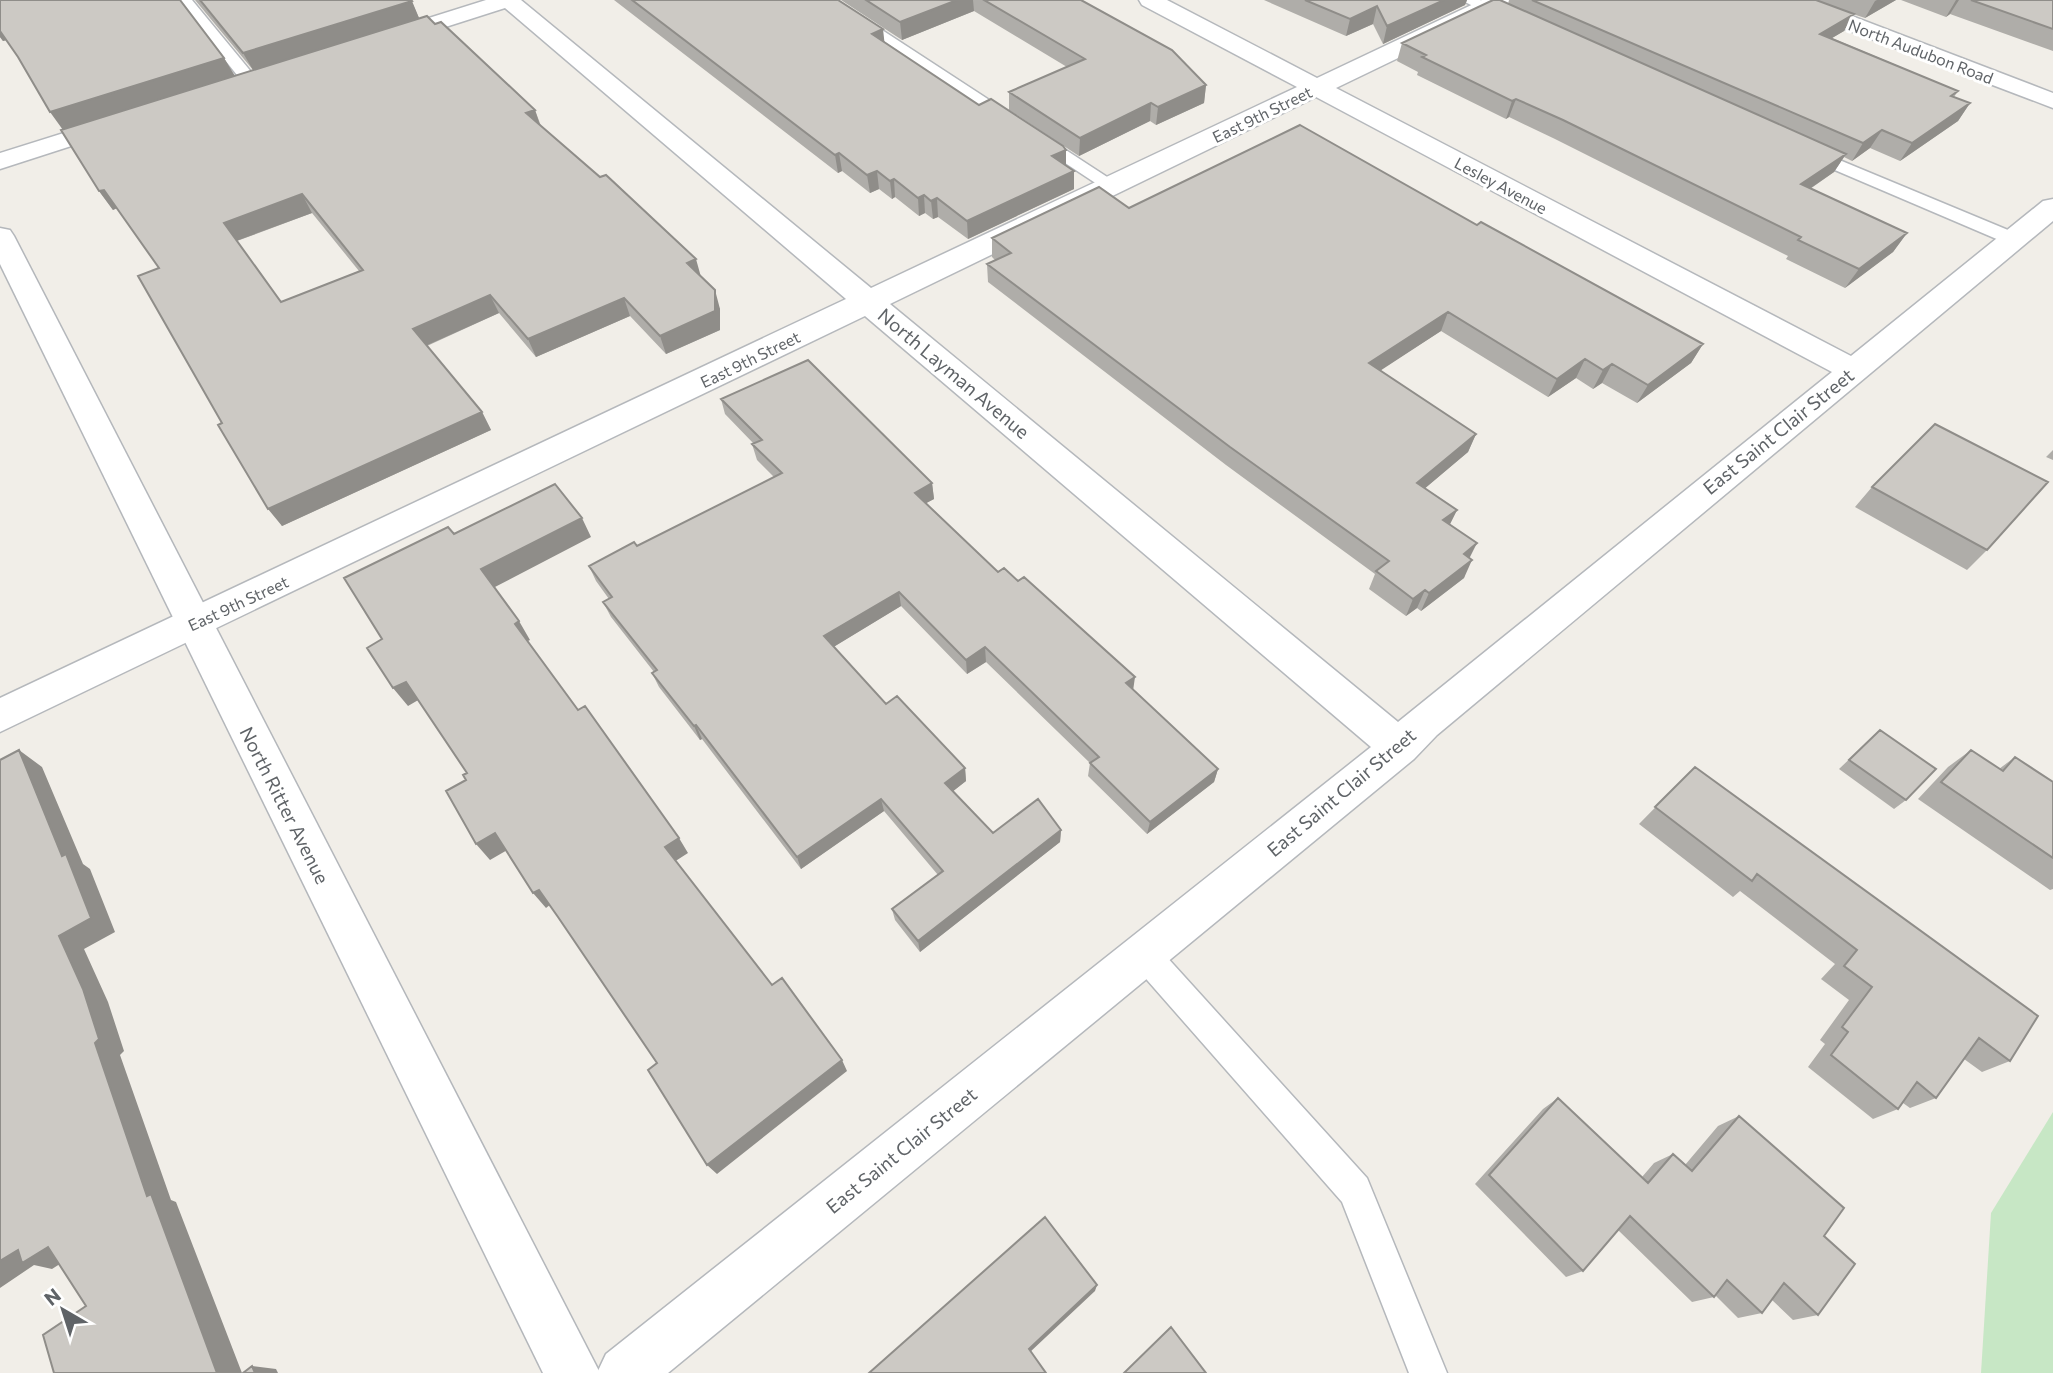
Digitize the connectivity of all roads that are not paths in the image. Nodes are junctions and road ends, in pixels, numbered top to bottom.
1 (184, 0) edge
2 (508, 0) edge
3 (826, 0) edge
4 (1150, 0) edge
5 (1790, 0) edge
6 (1484, 2) edge
7 (1521, 24) edge
8 (367, 45) edge
9 (277, 73) edge
10 (251, 82) junction
11 (1317, 88) junction
12 (225, 90) edge
13 (2053, 102) edge
14 (145, 115) edge
15 (1791, 144) edge
16 (0, 161) edge
17 (1112, 186) junction
18 (2053, 206) edge
19 (0, 236) edge
20 (2013, 239) junction
21 (870, 302) junction
22 (1853, 370) junction
23 (194, 624) junction
24 (0, 716) edge
25 (1400, 747) junction
26 (1144, 954) junction
27 (572, 1373) edge
28 (625, 1373) edge
29 (1428, 1373) edge

1 - 10 lane
2 - 8 street
2 - 21 street, North Layman Avenue
3 - 17 lane
4 - 11 street, Lesley Avenue
5 - 13 street, North Audubon Road
6 - 7 lane
6 - 11 street, East 9th Street
9 - 10 street
10 - 12 street
11 - 17 street, East 9th Street
11 - 22 street, Lesley Avenue
14 - 16 street
15 - 20 lane
17 - 21 street, East 9th Street
18 - 20 street, East Saint Clair Street
19 - 23 street, North Ritter Avenue
20 - 22 street, East Saint Clair Street
21 - 23 street, East 9th Street
21 - 25 street, North Layman Avenue
22 - 25 street, East Saint Clair Street
23 - 24 street, East 9th Street
23 - 27 street, North Ritter Avenue
25 - 26 street, East Saint Clair Street
26 - 28 street, East Saint Clair Street
26 - 29 lane

